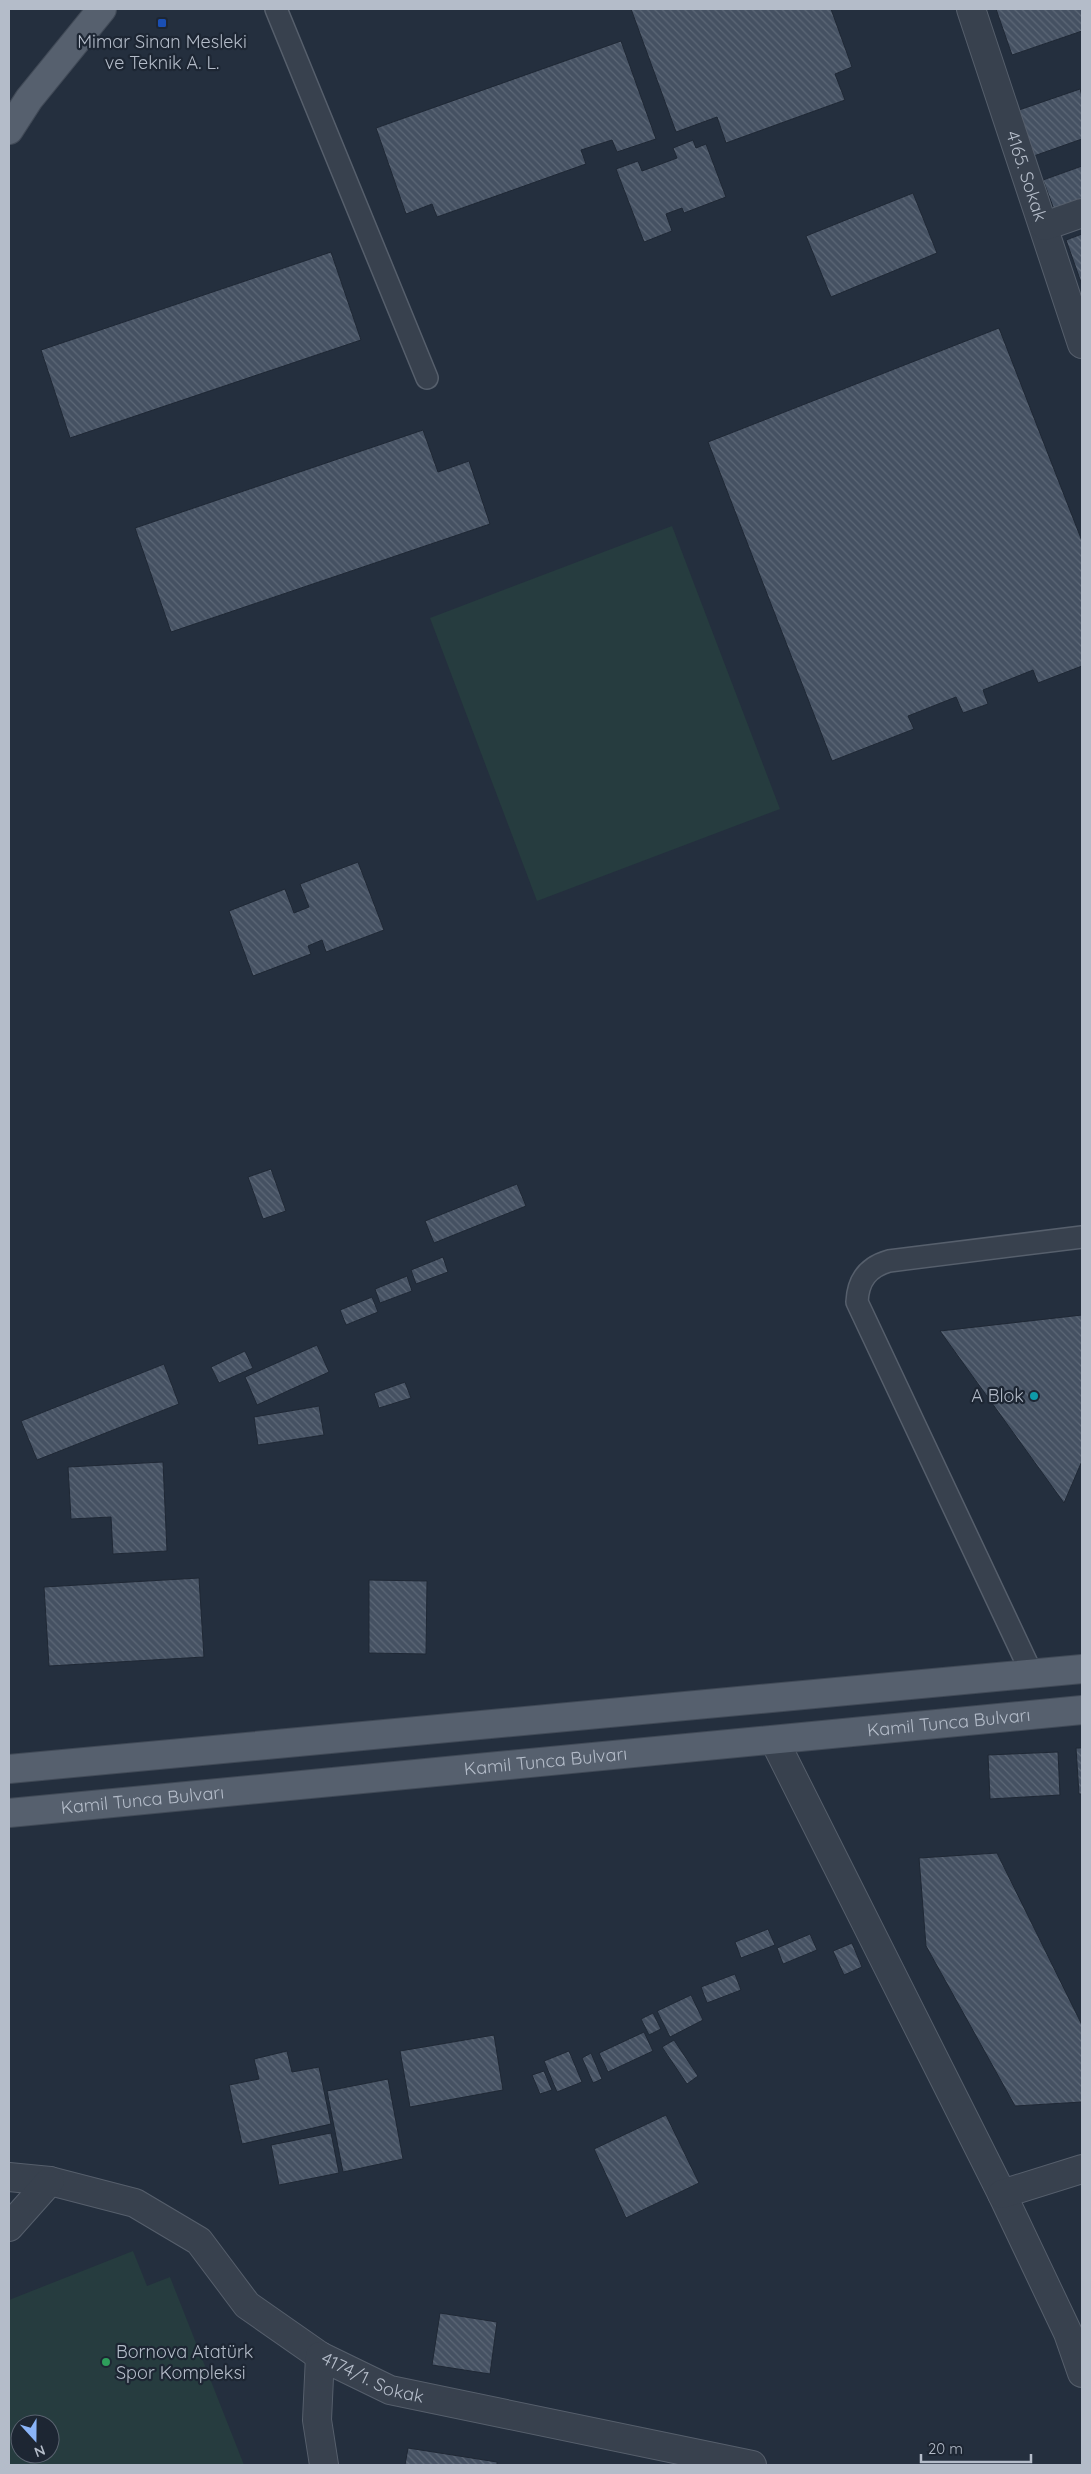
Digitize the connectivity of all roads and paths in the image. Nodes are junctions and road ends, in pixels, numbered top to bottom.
1 (102, 9) edge
2 (276, 9) edge
3 (972, 9) edge
4 (9, 130) edge
5 (1082, 213) edge
6 (1045, 226) junction
7 (1082, 344) edge
8 (427, 378) dead end
9 (1082, 1237) edge
10 (1082, 1670) edge
11 (1032, 1674) junction
12 (1082, 1710) edge
13 (774, 1740) junction
14 (9, 1769) edge
15 (9, 1812) edge
16 (1082, 2169) edge
17 (9, 2177) edge
18 (50, 2182) junction
19 (1002, 2194) junction
20 (9, 2227) edge
21 (320, 2356) junction
22 (1082, 2373) edge
23 (324, 2465) edge
24 (752, 2465) edge

1 - 4 main road
2 - 8 lane
3 - 6 street, 4165. Sokak
5 - 6 street
6 - 7 street, 4165. Sokak
9 - 11 lane
10 - 11 main road
11 - 14 main road
12 - 13 main road, Kamil Tunca Bulvarı
13 - 15 main road, Kamil Tunca Bulvarı
13 - 19 street
16 - 19 street
17 - 18 street, 4174/1. Sokak
18 - 20 street
18 - 21 street, 4174/1. Sokak
19 - 22 street
21 - 23 street
21 - 24 street, 4174/1. Sokak

